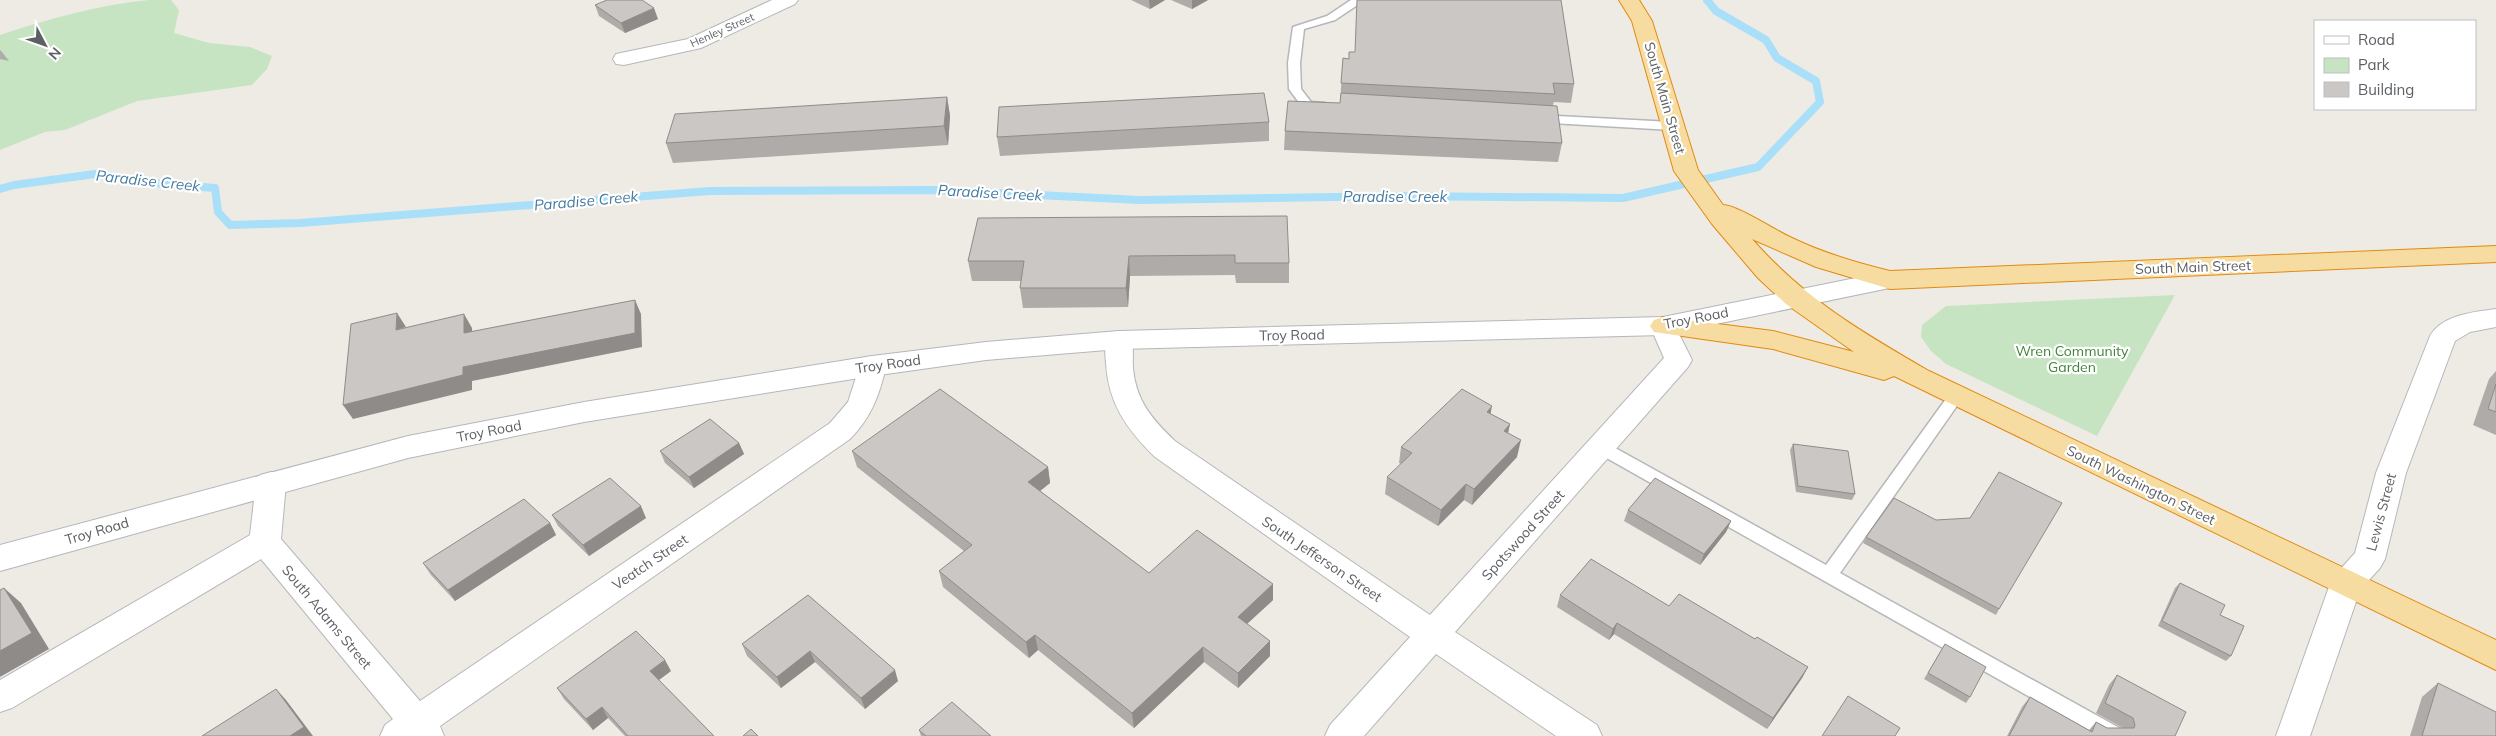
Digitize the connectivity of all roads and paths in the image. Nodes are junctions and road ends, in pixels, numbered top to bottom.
1 (788, 0) edge
2 (1360, 0) edge
3 (1629, 0) edge
4 (624, 59) dead end
5 (1336, 107) edge
6 (1529, 118) edge
7 (1672, 126) junction
8 (1703, 194) junction
9 (2496, 254) edge
10 (1890, 280) junction
11 (1795, 298) junction
12 (2496, 318) edge
13 (1663, 326) junction
14 (1119, 340) junction
15 (872, 366) junction
16 (1956, 396) junction
17 (1602, 448) junction
18 (271, 483) junction
19 (265, 542) junction
20 (0, 558) edge
21 (1829, 575) junction
22 (2346, 584) junction
23 (1433, 634) junction
24 (2496, 656) edge
25 (0, 697) edge
26 (413, 732) edge
27 (1342, 736) edge
28 (1585, 736) edge
29 (2116, 736) edge
30 (2293, 736) edge

1 - 4 street, Henley Street
2 - 5 lane
3 - 7 highway, South Main Street
6 - 7 lane
7 - 8 highway, South Main Street
8 - 10 highway, South Main Street
8 - 11 highway, South Main Street
9 - 10 highway, South Main Street
10 - 11 street, South Main Street
11 - 13 street, Troy Road
11 - 16 highway, South Washington Street
12 - 22 street, Lewis Street
13 - 14 street, Troy Road
13 - 16 highway
13 - 17 street, Spotswood Street
14 - 15 street, Troy Road
14 - 23 street, South Jefferson Street
15 - 18 street, Troy Road
15 - 26 street, Veatch Street
16 - 21 lane
16 - 22 highway, South Washington Street
17 - 21 lane
17 - 23 street, Spotswood Street
18 - 19 street
18 - 20 street, Troy Road
19 - 25 street
19 - 26 street, South Adams Street
21 - 29 lane
22 - 24 highway, South Washington Street
22 - 30 street, Lewis Street
23 - 27 street, Spotswood Street
23 - 28 street, South Jefferson Street

